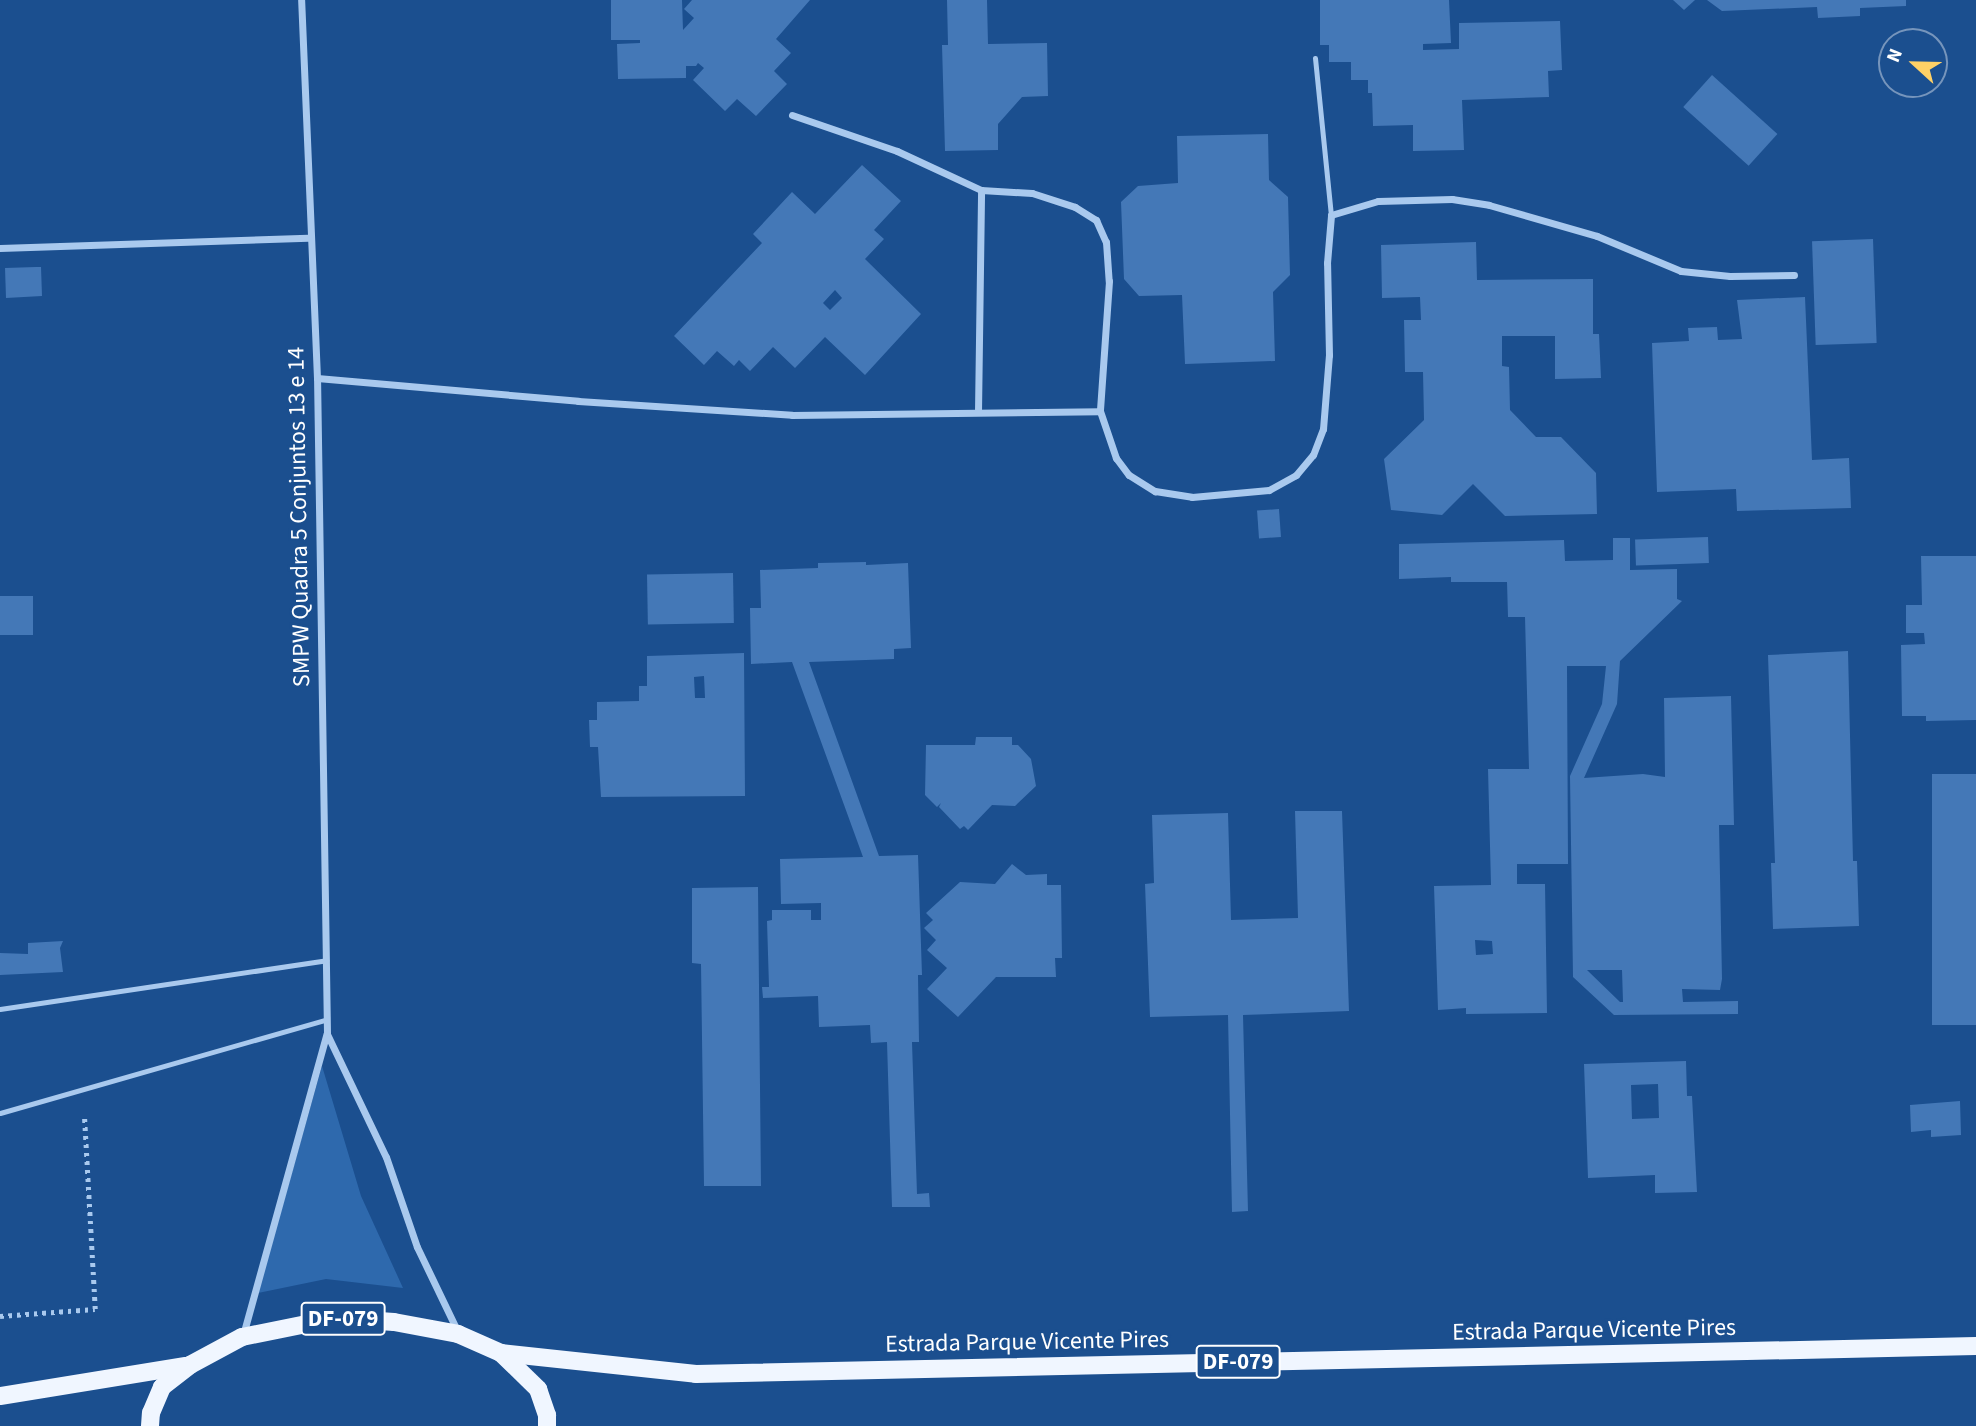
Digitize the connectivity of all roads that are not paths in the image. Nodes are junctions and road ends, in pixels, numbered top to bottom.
1 (300, 0) edge
2 (1315, 58) dead end
3 (792, 115) dead end
4 (981, 190) junction
5 (1331, 215) junction
6 (309, 238) junction
7 (0, 248) edge
8 (1794, 275) dead end
9 (317, 378) junction
10 (1100, 411) junction
11 (978, 412) junction
12 (326, 960) junction
13 (0, 1009) edge
14 (327, 1019) junction
15 (327, 1033) junction
16 (0, 1113) edge
17 (458, 1334) junction
18 (242, 1337) junction
19 (1976, 1346) edge
20 (501, 1353) junction
21 (190, 1365) junction
22 (0, 1396) edge
23 (150, 1426) edge
24 (547, 1426) edge

1 - 6 street, SMPW Quadra 5 Conjuntos 13 e 14
2 - 5 lane
3 - 4 street
4 - 10 street
4 - 11 street
5 - 8 street
5 - 10 street
6 - 7 street
6 - 9 street, SMPW Quadra 5 Conjuntos 13 e 14
9 - 11 street
9 - 12 street, SMPW Quadra 5 Conjuntos 13 e 14
10 - 11 street
12 - 13 lane
12 - 14 street, SMPW Quadra 5 Conjuntos 13 e 14
14 - 15 street, SMPW Quadra 5 Conjuntos 13 e 14
14 - 16 lane
15 - 17 street, SMPW Quadra 5 Conjuntos 13 e 14
15 - 18 street, SMPW Quadra 5 Conjuntos 13 e 14
17 - 18 main road, DF-079
17 - 20 main road, DF-079
18 - 21 main road, DF-079
19 - 20 main road, Estrada Parque Vicente Pires / DF-079
20 - 24 main road, DF-079
21 - 22 main road, DF-079
21 - 23 main road, DF-079

